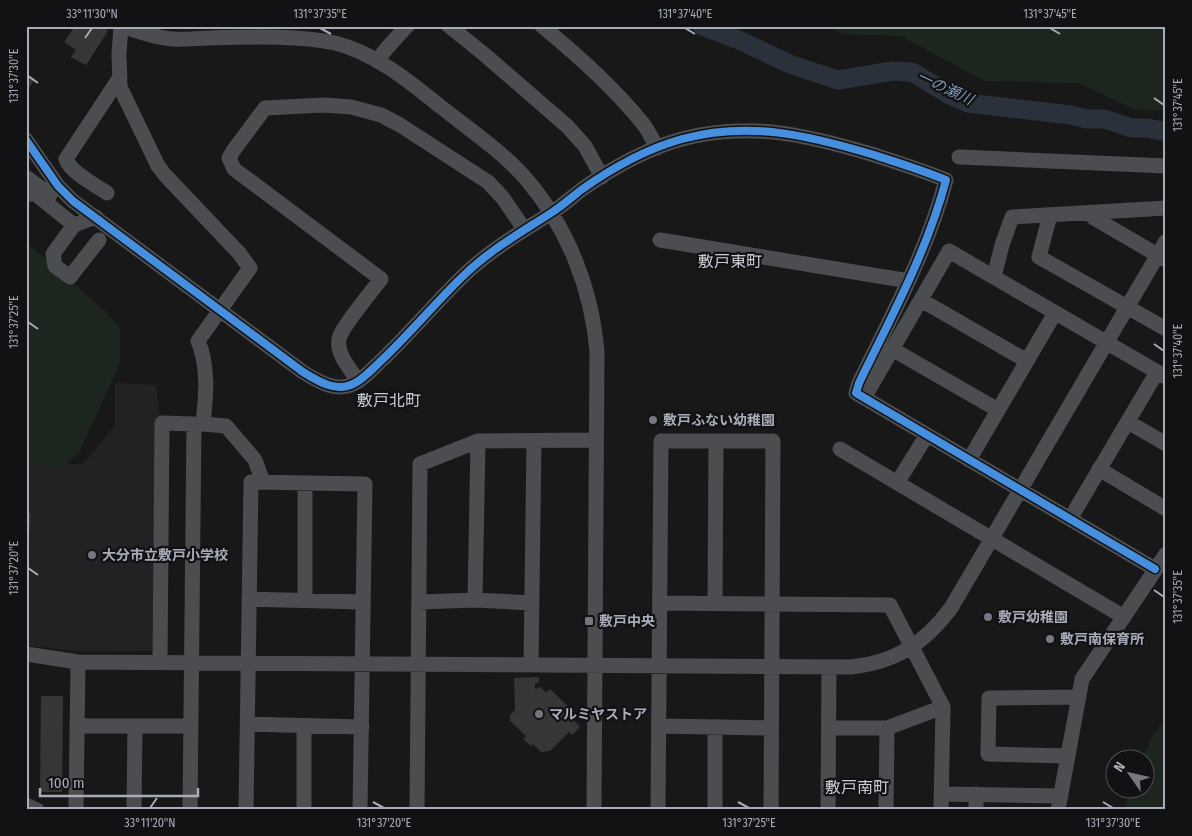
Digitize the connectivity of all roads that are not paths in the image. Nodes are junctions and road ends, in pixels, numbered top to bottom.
1 (121, 26) edge
2 (407, 26) edge
3 (449, 26) edge
4 (542, 26) edge
5 (377, 61) junction
6 (120, 77) junction
7 (26, 140) edge
8 (657, 148) junction
9 (960, 157) dead end
10 (1166, 166) edge
11 (602, 176) junction
12 (26, 177) edge
13 (107, 193) dead end
14 (26, 195) edge
15 (70, 197) junction
16 (1166, 208) edge
17 (552, 212) junction
18 (1088, 213) junction
19 (1050, 215) junction
20 (96, 217) junction
21 (74, 225) junction
22 (524, 229) junction
23 (99, 240) dead end
24 (660, 240) dead end
25 (1166, 241) edge
26 (1161, 257) edge
27 (994, 277) junction
28 (908, 281) junction
29 (921, 300) junction
30 (1127, 307) junction
31 (219, 310) junction
32 (1055, 313) junction
33 (1166, 329) edge
34 (1106, 343) junction
35 (892, 349) junction
36 (1027, 361) junction
37 (1161, 374) edge
38 (358, 381) junction
39 (864, 398) junction
40 (998, 410) junction
41 (1128, 422) junction
42 (926, 434) junction
43 (590, 440) dead end
44 (478, 441) junction
45 (534, 441) junction
46 (716, 441) junction
47 (1166, 444) edge
48 (840, 449) dead end
49 (969, 460) junction
50 (1099, 469) junction
51 (263, 482) junction
52 (306, 483) junction
53 (897, 483) junction
54 (1020, 490) junction
55 (1166, 509) edge
56 (1070, 519) junction
57 (992, 539) junction
58 (1166, 554) edge
59 (1156, 569) junction
60 (249, 598) junction
61 (305, 600) junction
62 (475, 600) junction
63 (363, 602) junction
64 (419, 602) junction
65 (532, 603) junction
66 (660, 603) junction
67 (715, 604) junction
68 (772, 604) junction
69 (1124, 616) junction
70 (912, 647) junction
71 (26, 654) edge
72 (78, 662) junction
73 (160, 662) junction
74 (192, 663) junction
75 (248, 663) junction
76 (362, 664) junction
77 (418, 664) junction
78 (531, 665) junction
79 (596, 665) junction
80 (659, 666) junction
81 (772, 666) junction
82 (830, 666) junction
83 (1079, 697) junction
84 (943, 707) junction
85 (248, 724) junction
86 (78, 726) junction
87 (135, 726) junction
88 (191, 726) junction
89 (304, 726) junction
90 (659, 726) junction
91 (715, 727) junction
92 (362, 728) junction
93 (771, 728) junction
94 (829, 728) junction
95 (887, 728) junction
96 (1068, 756) junction
97 (941, 794) junction
98 (976, 794) junction
99 (1059, 803) edge
100 (26, 805) edge
101 (37, 810) edge
102 (76, 810) edge
103 (134, 810) edge
104 (190, 810) edge
105 (246, 810) edge
106 (304, 810) edge
107 (360, 810) edge
108 (417, 810) edge
109 (594, 810) edge
110 (658, 810) edge
111 (715, 810) edge
112 (771, 810) edge
113 (828, 810) edge
114 (886, 810) edge
115 (941, 810) edge
116 (976, 810) edge

1 - 5 street
1 - 6 street
2 - 5 street
3 - 11 street
4 - 8 street
5 - 17 street
6 - 13 street
6 - 31 street
7 - 15 street
8 - 11 street
8 - 28 street
9 - 10 street
11 - 17 street
12 - 15 street
14 - 21 street
15 - 20 street
16 - 18 street
17 - 22 street
17 - 79 street
18 - 19 street
18 - 26 street
19 - 27 street
19 - 30 street
20 - 21 street
20 - 31 street
21 - 23 street
22 - 38 street
22 - 38 street
24 - 28 street
25 - 26 street
26 - 30 street
27 - 29 street
27 - 32 street
28 - 39 street
29 - 35 street
29 - 36 street
30 - 33 street
30 - 34 street
31 - 38 street
31 - 51 street
32 - 34 street
32 - 36 street
34 - 37 street
34 - 54 street
35 - 39 street
35 - 40 street
36 - 40 street
37 - 41 street
39 - 42 street
40 - 49 street
41 - 47 street
41 - 50 street
42 - 49 street
42 - 53 street
43 - 45 street
44 - 45 street
44 - 62 street
44 - 64 street
45 - 65 street
46 - 66 street
46 - 67 street
46 - 68 street
48 - 53 street
49 - 54 street
50 - 55 street
50 - 56 street
51 - 52 street
51 - 60 street
52 - 61 street
52 - 63 street
53 - 57 street
54 - 56 street
54 - 57 street
56 - 59 street
57 - 69 street
57 - 70 street
58 - 59 street
59 - 69 street
60 - 61 street
60 - 75 street
61 - 63 street
62 - 64 street
62 - 65 street
63 - 76 street
64 - 77 street
65 - 78 street
66 - 67 street
66 - 80 street
67 - 68 street
68 - 70 street
68 - 81 street
69 - 83 street
70 - 82 street
70 - 84 street
71 - 72 street
72 - 73 street
72 - 86 street
73 - 74 street
73 - 74 street
74 - 75 street
74 - 88 street
75 - 76 street
75 - 85 street
76 - 77 street
76 - 92 street
77 - 78 street
77 - 108 street
78 - 79 street
79 - 80 street
79 - 109 street
80 - 81 street
80 - 90 street
81 - 82 street
81 - 93 street
82 - 94 street
83 - 96 street
83 - 96 street
84 - 95 street
84 - 97 street
85 - 89 street
85 - 105 street
86 - 87 street
86 - 102 street
87 - 88 street
87 - 103 street
88 - 104 street
89 - 92 street
89 - 106 street
90 - 91 street
90 - 110 street
91 - 93 street
91 - 111 street
92 - 107 street
93 - 112 street
94 - 95 street
94 - 113 street
95 - 114 street
96 - 99 street
97 - 98 street
97 - 115 street
98 - 99 street
98 - 116 street
100 - 101 street

